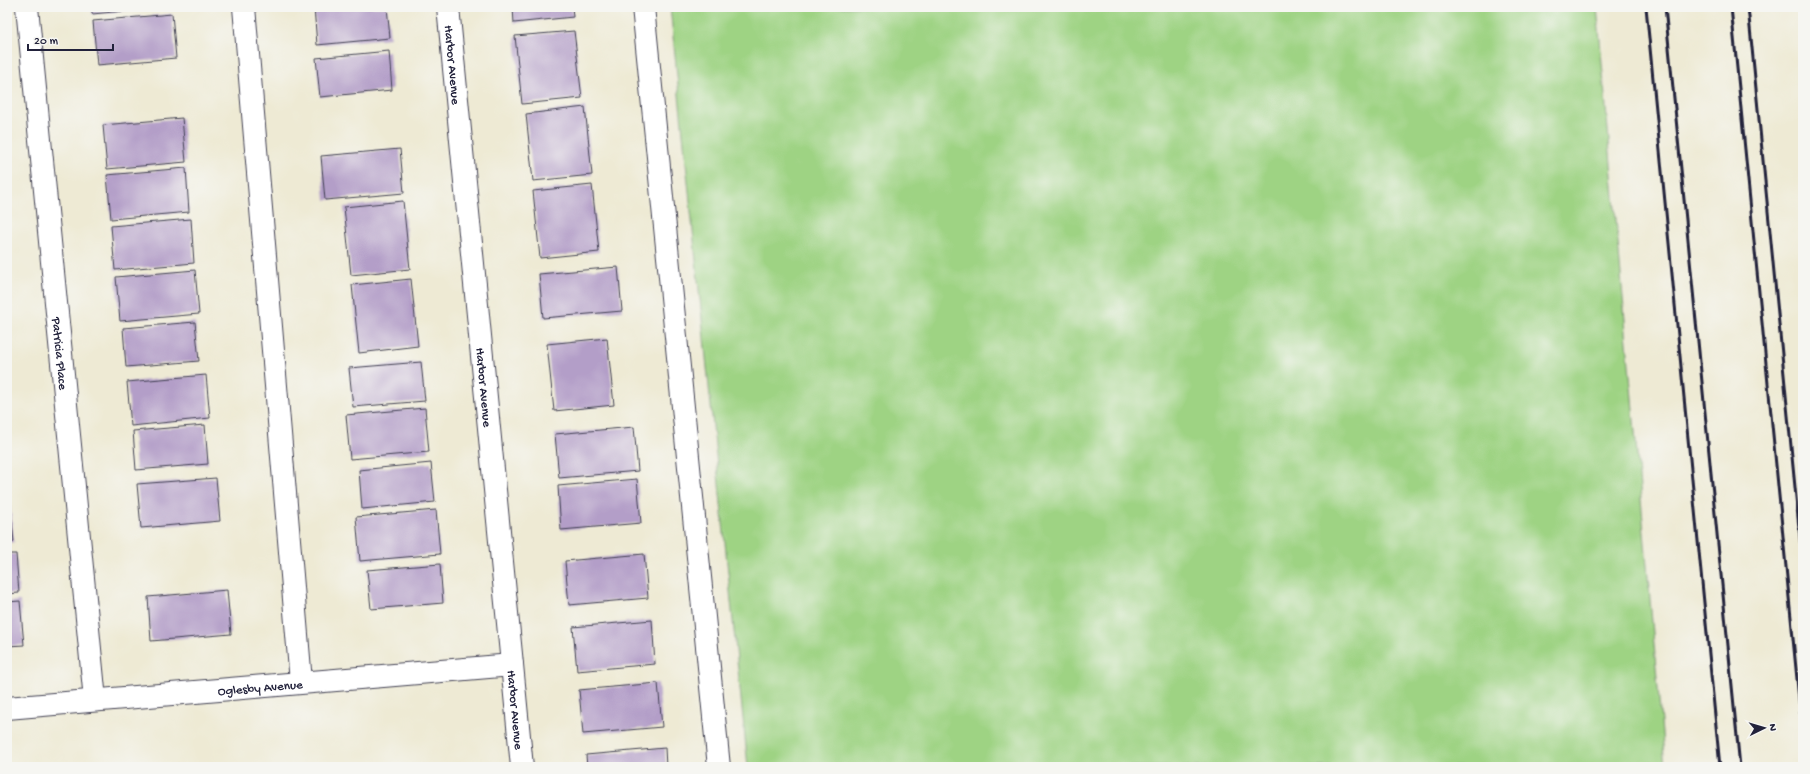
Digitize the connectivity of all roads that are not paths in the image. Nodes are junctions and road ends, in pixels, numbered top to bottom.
1 (27, 7) edge
2 (244, 7) edge
3 (448, 7) edge
4 (643, 7) edge
5 (512, 665) junction
6 (302, 682) junction
7 (95, 700) junction
8 (7, 708) edge
9 (522, 767) edge
10 (720, 767) edge

1 - 7 street, Patricia Place
2 - 6 street
3 - 5 street, Harbor Avenue
4 - 10 street
5 - 6 street, Oglesby Avenue
5 - 9 street, Harbor Avenue
6 - 7 street, Oglesby Avenue
7 - 8 street, Oglesby Avenue

